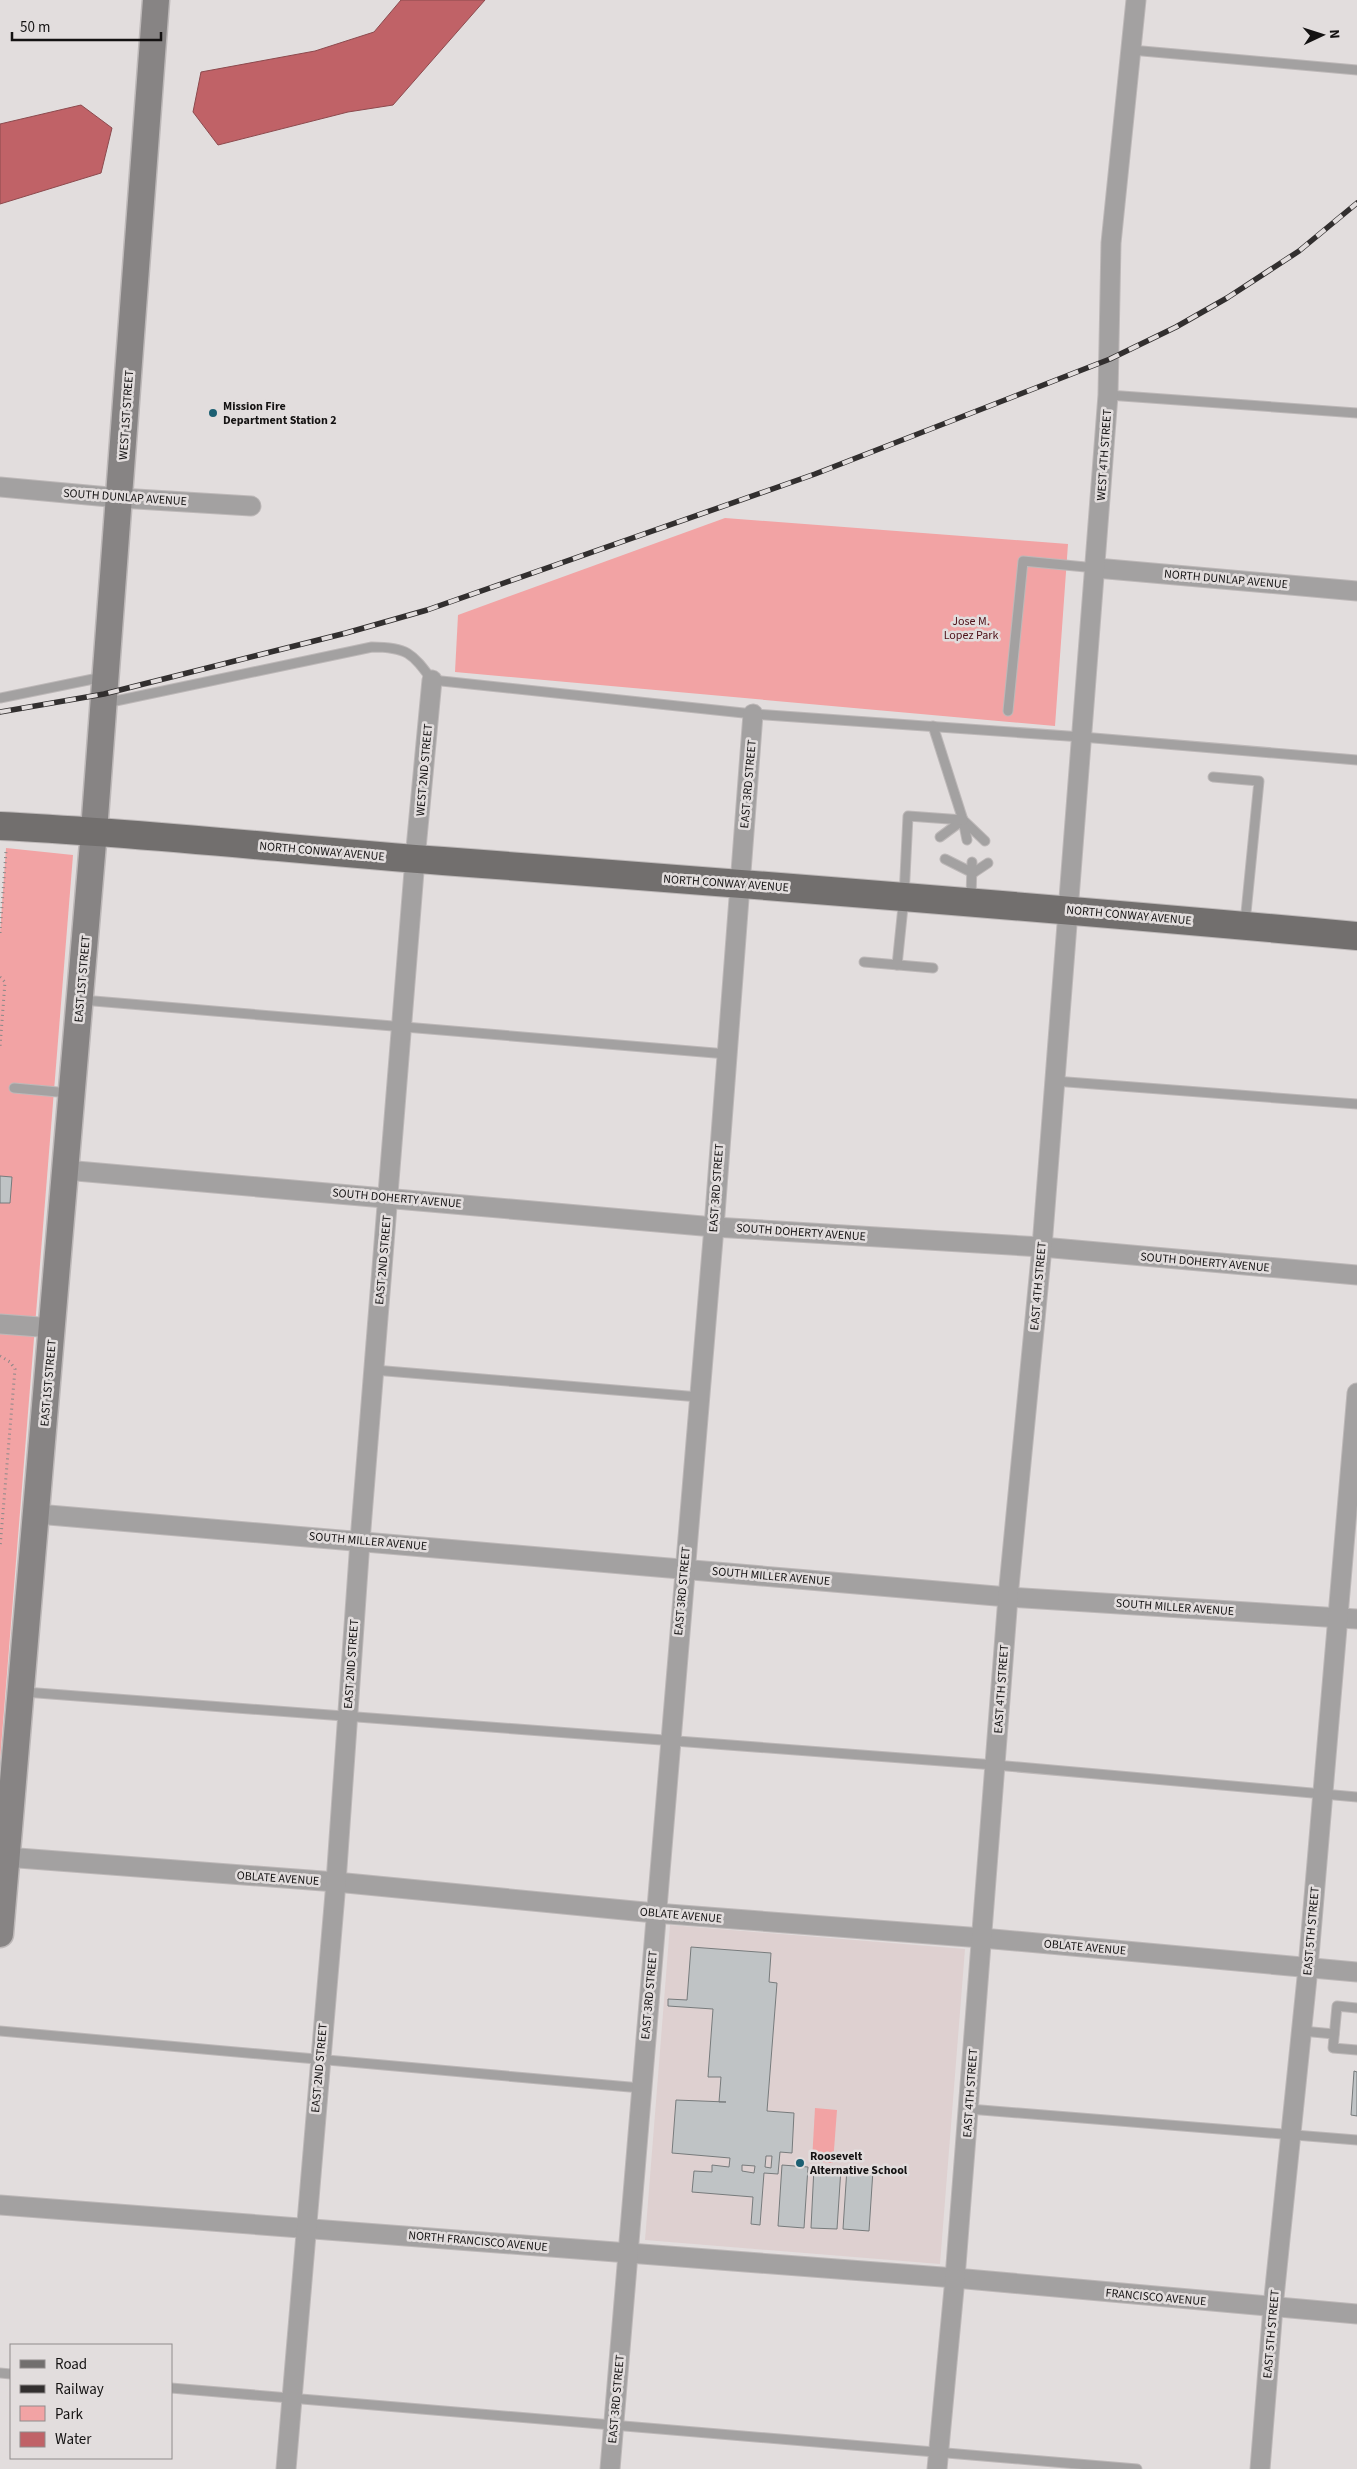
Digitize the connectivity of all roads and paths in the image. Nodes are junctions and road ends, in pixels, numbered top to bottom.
1 (156, 0) edge
2 (1136, 0) edge
3 (1131, 50) junction
4 (1357, 70) edge
5 (1108, 396) junction
6 (1357, 413) edge
7 (0, 487) edge
8 (120, 498) junction
9 (251, 506) dead end
10 (1096, 568) junction
11 (1357, 591) edge
12 (105, 676) junction
13 (432, 680) junction
14 (0, 698) edge
15 (103, 704) junction
16 (1008, 711) dead end
17 (754, 714) junction
18 (933, 726) junction
19 (1082, 737) junction
20 (1357, 760) edge
21 (1213, 777) dead end
22 (963, 820) junction
23 (94, 831) junction
24 (940, 837) dead end
25 (3, 839) edge
26 (967, 840) dead end
27 (985, 841) dead end
28 (416, 859) junction
29 (945, 859) dead end
30 (972, 862) dead end
31 (988, 863) dead end
32 (973, 872) junction
33 (740, 884) junction
34 (904, 897) junction
35 (970, 902) junction
36 (1068, 910) junction
37 (1245, 926) junction
38 (0, 933) edge
39 (1357, 936) edge
40 (864, 962) dead end
41 (897, 965) junction
42 (933, 968) dead end
43 (0, 977) edge
44 (80, 1000) junction
45 (402, 1027) junction
46 (0, 1047) edge
47 (726, 1054) junction
48 (1054, 1081) junction
49 (14, 1088) dead end
50 (72, 1093) junction
51 (1357, 1104) edge
52 (65, 1170) junction
53 (389, 1197) junction
54 (714, 1227) junction
55 (1042, 1247) junction
56 (1357, 1275) edge
57 (0, 1324) edge
58 (53, 1328) junction
59 (0, 1356) edge
60 (374, 1370) junction
61 (1357, 1393) edge
62 (699, 1397) junction
63 (37, 1514) junction
64 (360, 1540) junction
65 (0, 1548) edge
66 (684, 1568) junction
67 (1008, 1596) junction
68 (1348, 1618) edge
69 (22, 1692) junction
70 (347, 1717) junction
71 (670, 1741) junction
72 (995, 1765) junction
73 (7, 1779) edge
74 (1324, 1794) junction
75 (1357, 1797) edge
76 (5, 1856) junction
77 (336, 1882) junction
78 (655, 1913) junction
79 (0, 1934) edge
80 (982, 1938) junction
81 (1308, 1968) junction
82 (1357, 1972) edge
83 (1357, 2008) edge
84 (0, 2031) edge
85 (1302, 2031) junction
86 (1334, 2034) junction
87 (1357, 2050) edge
88 (320, 2059) junction
89 (641, 2088) junction
90 (969, 2109) junction
91 (1291, 2135) junction
92 (1357, 2140) edge
93 (0, 2205) edge
94 (305, 2227) junction
95 (628, 2254) junction
96 (955, 2278) junction
97 (1273, 2307) junction
98 (1357, 2314) edge
99 (172, 2388) edge
100 (292, 2398) junction
101 (613, 2426) junction
102 (937, 2460) edge
103 (286, 2469) edge
104 (610, 2469) edge
105 (1137, 2469) edge
106 (1260, 2469) edge

1 - 8 street, WEST 1ST STREET
2 - 3 street, WEST 4TH STREET
3 - 4 lane
3 - 5 street, WEST 4TH STREET
5 - 6 lane
5 - 10 street, WEST 4TH STREET
7 - 8 street, SOUTH DUNLAP AVENUE
8 - 9 street, SOUTH DUNLAP AVENUE
8 - 12 street, WEST 1ST STREET
10 - 11 street, NORTH DUNLAP AVENUE
10 - 16 lane
10 - 19 street, WEST 4TH STREET
12 - 14 lane
12 - 15 street, WEST 1ST STREET
13 - 15 lane
13 - 17 lane
13 - 28 street, WEST 2ND STREET
15 - 23 street, WEST 1ST STREET
17 - 18 lane
17 - 33 street, EAST 3RD STREET
18 - 19 lane
18 - 22 lane
19 - 20 lane
19 - 36 street, WEST 4TH STREET
21 - 37 lane
22 - 24 lane
22 - 26 lane
22 - 27 lane
22 - 34 lane
23 - 25 main road, NORTH CONWAY AVENUE
23 - 28 main road, NORTH CONWAY AVENUE
23 - 44 street, EAST 1ST STREET
25 - 38 path
28 - 33 main road, NORTH CONWAY AVENUE
28 - 45 street, EAST 2ND STREET
29 - 32 lane
30 - 32 lane
31 - 32 lane
32 - 35 lane
33 - 34 main road, NORTH CONWAY AVENUE
33 - 47 street, EAST 3RD STREET
34 - 35 main road, NORTH CONWAY AVENUE
34 - 41 lane
35 - 36 main road, NORTH CONWAY AVENUE
36 - 37 main road, NORTH CONWAY AVENUE
36 - 48 street, EAST 4TH STREET
37 - 39 main road, NORTH CONWAY AVENUE
40 - 41 lane
41 - 42 lane
43 - 46 path
44 - 45 lane
44 - 50 street, EAST 1ST STREET
45 - 47 lane
45 - 53 street, EAST 2ND STREET
47 - 54 street, EAST 3RD STREET
48 - 51 lane
48 - 55 street, EAST 4TH STREET
49 - 50 lane
50 - 52 street, EAST 1ST STREET
52 - 53 street, SOUTH DOHERTY AVENUE
52 - 58 street, EAST 1ST STREET
53 - 54 street, SOUTH DOHERTY AVENUE
53 - 60 street, EAST 2ND STREET
54 - 55 street, SOUTH DOHERTY AVENUE
54 - 62 street, EAST 3RD STREET
55 - 56 street, SOUTH DOHERTY AVENUE
55 - 67 street, EAST 4TH STREET
57 - 58 street
58 - 63 street, EAST 1ST STREET
59 - 65 path
60 - 62 lane
60 - 64 street, EAST 2ND STREET
61 - 68 street, EAST 5TH STREET
62 - 66 street, EAST 3RD STREET
63 - 64 street, SOUTH MILLER AVENUE
63 - 69 street, EAST 1ST STREET
64 - 66 street, SOUTH MILLER AVENUE
64 - 70 street, EAST 2ND STREET
66 - 67 street, SOUTH MILLER AVENUE
66 - 71 street, EAST 3RD STREET
67 - 68 street, SOUTH MILLER AVENUE
67 - 72 street, EAST 4TH STREET
68 - 74 street, EAST 5TH STREET
69 - 70 lane
69 - 73 street, EAST 1ST STREET
70 - 71 lane
70 - 77 street, EAST 2ND STREET
71 - 72 lane
71 - 78 street, EAST 3RD STREET
72 - 74 lane
72 - 80 street, EAST 4TH STREET
73 - 76 street, EAST 1ST STREET
74 - 75 lane
74 - 81 street, EAST 5TH STREET
76 - 77 street, OBLATE AVENUE
76 - 79 street, EAST 1ST STREET
77 - 78 street, OBLATE AVENUE
77 - 88 street, EAST 2ND STREET
78 - 80 street, OBLATE AVENUE
78 - 89 street, EAST 3RD STREET
80 - 81 street, OBLATE AVENUE
80 - 90 street, EAST 4TH STREET
81 - 82 street, OBLATE AVENUE
81 - 85 street, EAST 5TH STREET
83 - 86 lane
84 - 88 lane
85 - 86 lane
85 - 91 street, EAST 5TH STREET
86 - 87 lane
88 - 89 lane
88 - 94 street, EAST 2ND STREET
89 - 95 street, EAST 3RD STREET
90 - 91 lane
90 - 96 street, EAST 4TH STREET
91 - 92 lane
91 - 97 street, EAST 5TH STREET
93 - 94 street, NORTH FRANCISCO AVENUE
94 - 95 street, NORTH FRANCISCO AVENUE
94 - 100 street, EAST 2ND STREET
95 - 96 street, NORTH FRANCISCO AVENUE
95 - 101 street, EAST 3RD STREET
96 - 97 street, FRANCISCO AVENUE
96 - 102 street, EAST 4TH STREET
97 - 98 street, FRANCISCO AVENUE
97 - 106 street, EAST 5TH STREET
99 - 100 lane
100 - 101 lane
100 - 103 street, EAST 2ND STREET
101 - 102 lane
101 - 104 street, EAST 3RD STREET
102 - 105 lane

